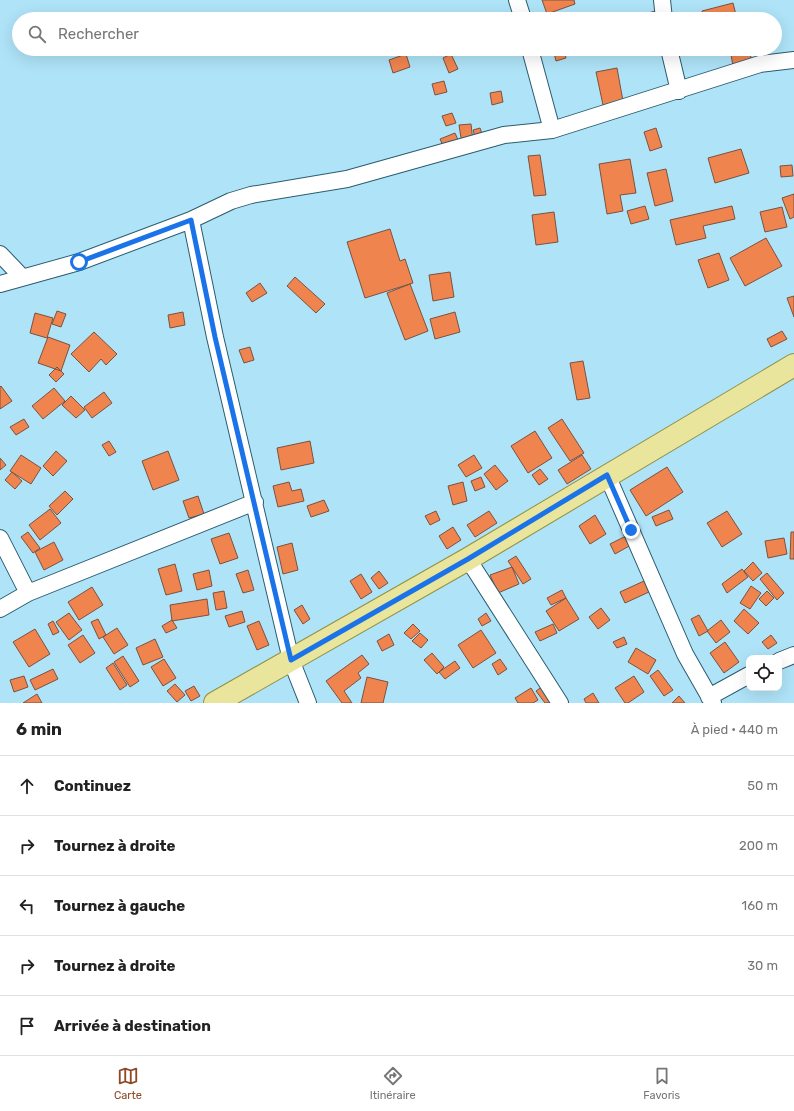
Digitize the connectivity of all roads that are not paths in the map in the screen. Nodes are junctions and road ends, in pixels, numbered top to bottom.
1 (518, 0) edge
2 (662, 0) edge
3 (521, 12) edge
4 (663, 12) edge
5 (532, 56) edge
6 (670, 56) edge
7 (794, 60) edge
8 (678, 91) junction
9 (552, 130) junction
10 (191, 220) junction
11 (0, 254) edge
12 (22, 277) junction
13 (0, 284) edge
14 (794, 365) edge
15 (607, 475) junction
16 (255, 502) junction
17 (0, 538) edge
18 (468, 559) junction
19 (28, 594) junction
20 (0, 608) edge
21 (794, 655) edge
22 (291, 660) junction
23 (782, 660) edge
24 (746, 678) edge
25 (711, 700) edge
26 (215, 703) edge
27 (308, 703) edge
28 (560, 703) edge

1 - 3 street
2 - 4 street
5 - 9 street
6 - 8 street
7 - 8 street
8 - 9 street
9 - 10 street
10 - 12 street
10 - 16 street
11 - 12 street
12 - 13 street
14 - 15 main road
15 - 18 main road
15 - 25 street
16 - 19 street
16 - 22 street
17 - 19 street
18 - 22 main road
18 - 28 street
19 - 20 street
21 - 23 street
22 - 26 main road
22 - 27 street
24 - 25 street

